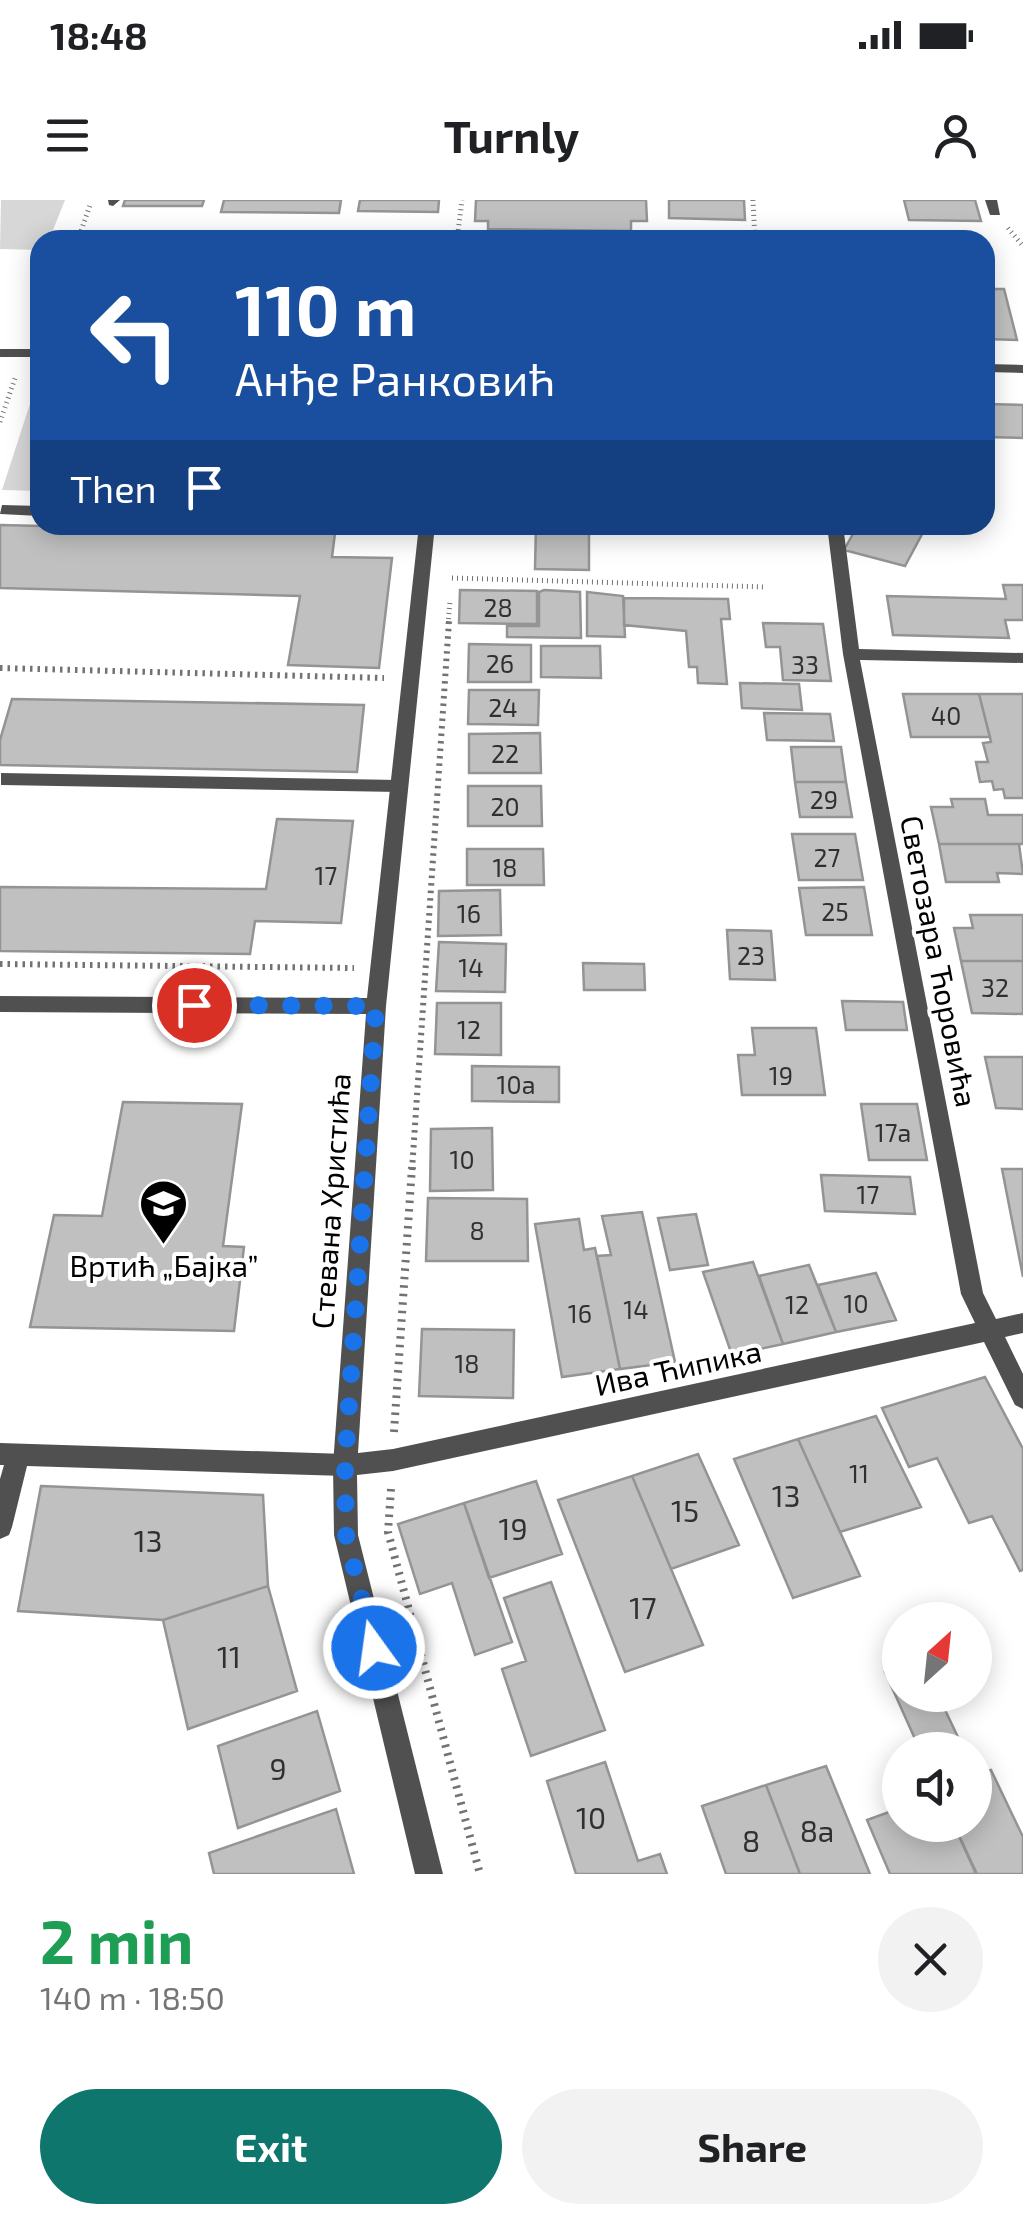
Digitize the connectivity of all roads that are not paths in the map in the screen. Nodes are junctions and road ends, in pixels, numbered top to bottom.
1 (0, 353) edge
2 (30, 353) edge
3 (995, 368) edge
4 (1023, 369) edge
5 (1, 510) edge
6 (30, 511) edge
7 (425, 535) edge
8 (836, 535) edge
9 (851, 654) junction
10 (1023, 658) edge
11 (1, 779) edge
12 (399, 786) junction
13 (0, 1004) edge
14 (376, 1006) junction
15 (1023, 1323) edge
16 (988, 1331) junction
17 (1023, 1398) edge
18 (9, 1455) edge
19 (345, 1464) junction
20 (0, 1526) edge
21 (430, 1874) edge

1 - 2 street
3 - 4 street
5 - 6 street
7 - 12 street, Стевана Христића
8 - 9 street, Светозара Ћоровића
9 - 10 street
9 - 16 street, Светозара Ћоровића
11 - 12 street
12 - 14 street, Стевана Христића
13 - 14 street
14 - 19 street, Стевана Христића
15 - 16 street, Ива Ћипика
16 - 17 street, Светозара Ћоровића
16 - 19 street, Ива Ћипика
18 - 19 street, Ива Ћипика
18 - 20 street
19 - 21 street, Стевана Христића

